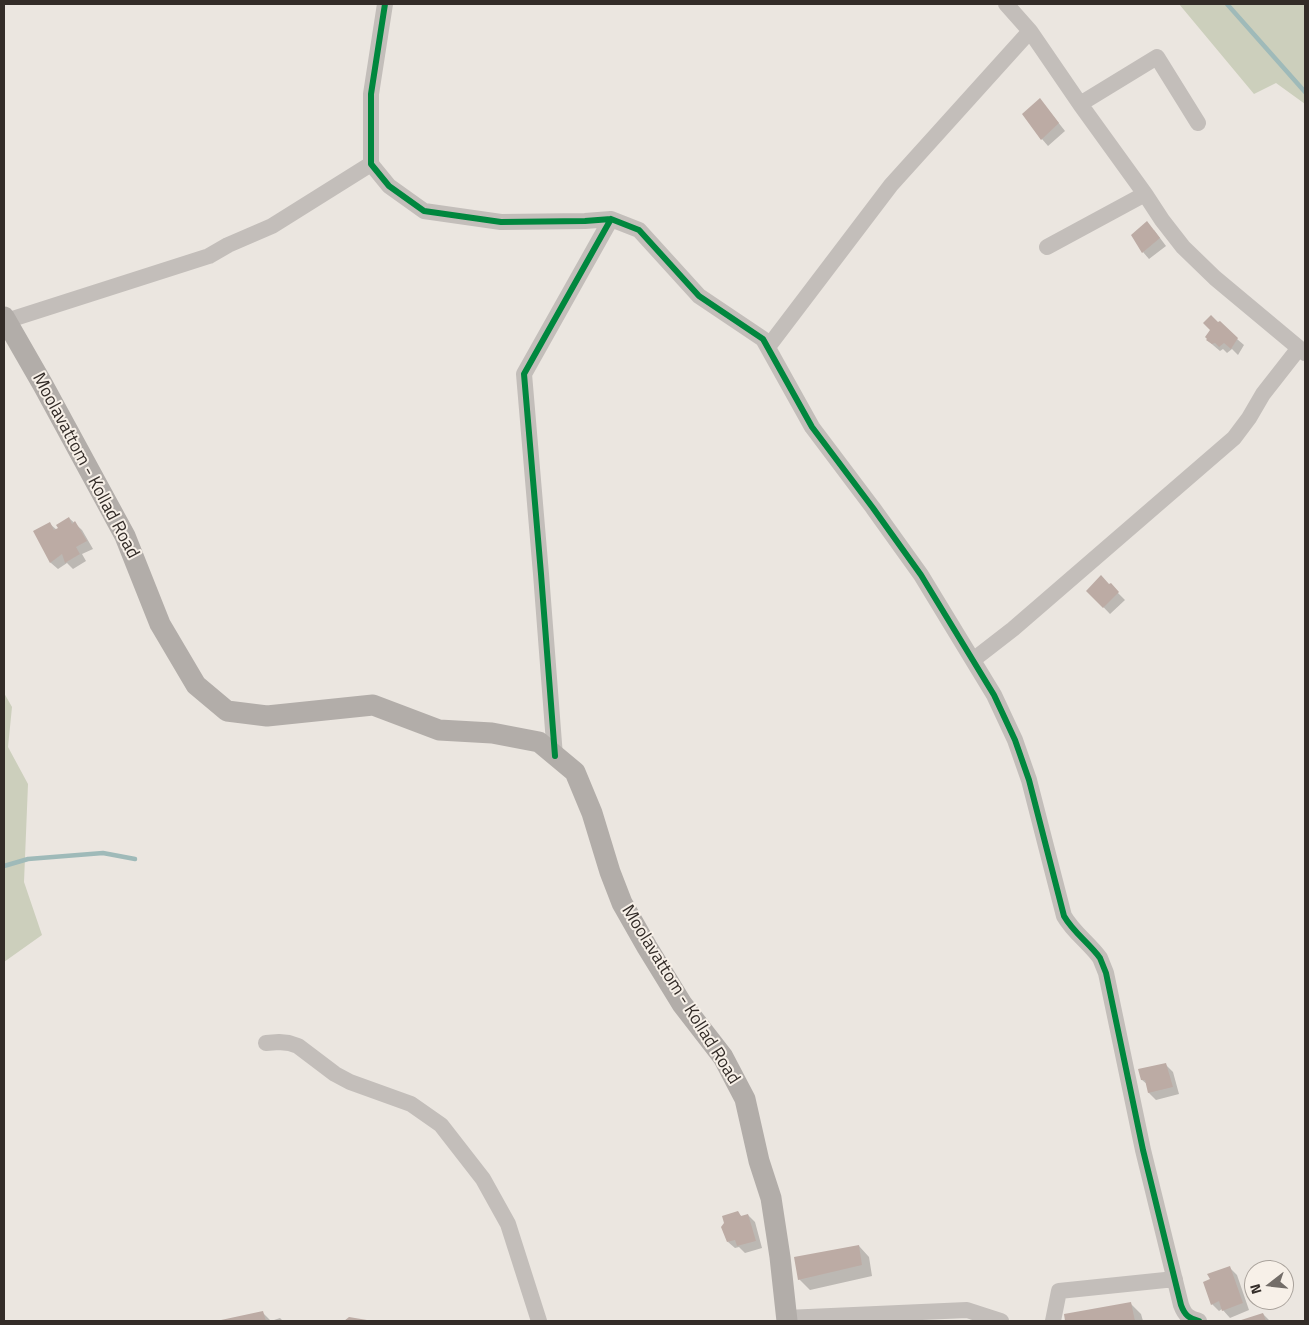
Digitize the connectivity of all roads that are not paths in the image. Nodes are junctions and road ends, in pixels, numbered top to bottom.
1 (385, 4) edge
2 (1006, 4) edge
3 (1030, 31) junction
4 (1080, 104) junction
5 (1198, 123) dead end
6 (371, 164) junction
7 (1145, 194) junction
8 (611, 219) junction
9 (1047, 247) dead end
10 (5, 319) edge
11 (768, 346) junction
12 (1302, 351) edge
13 (973, 660) junction
14 (555, 756) junction
15 (266, 1043) dead end
16 (1174, 1280) junction
17 (786, 1320) edge
18 (539, 1321) edge
19 (1001, 1321) edge
20 (1053, 1321) edge
21 (1199, 1321) edge

1 - 6 street
2 - 3 street
3 - 4 street
3 - 11 street
4 - 5 street
4 - 7 street
6 - 8 street
6 - 10 street
7 - 9 street
7 - 12 street
8 - 11 street
8 - 14 street
10 - 14 main road, Moolavattom - Kollad Road
11 - 13 street
12 - 13 street
13 - 16 street
14 - 17 main road, Moolavattom - Kollad Road
15 - 18 street
16 - 20 street
16 - 21 street
17 - 19 street

